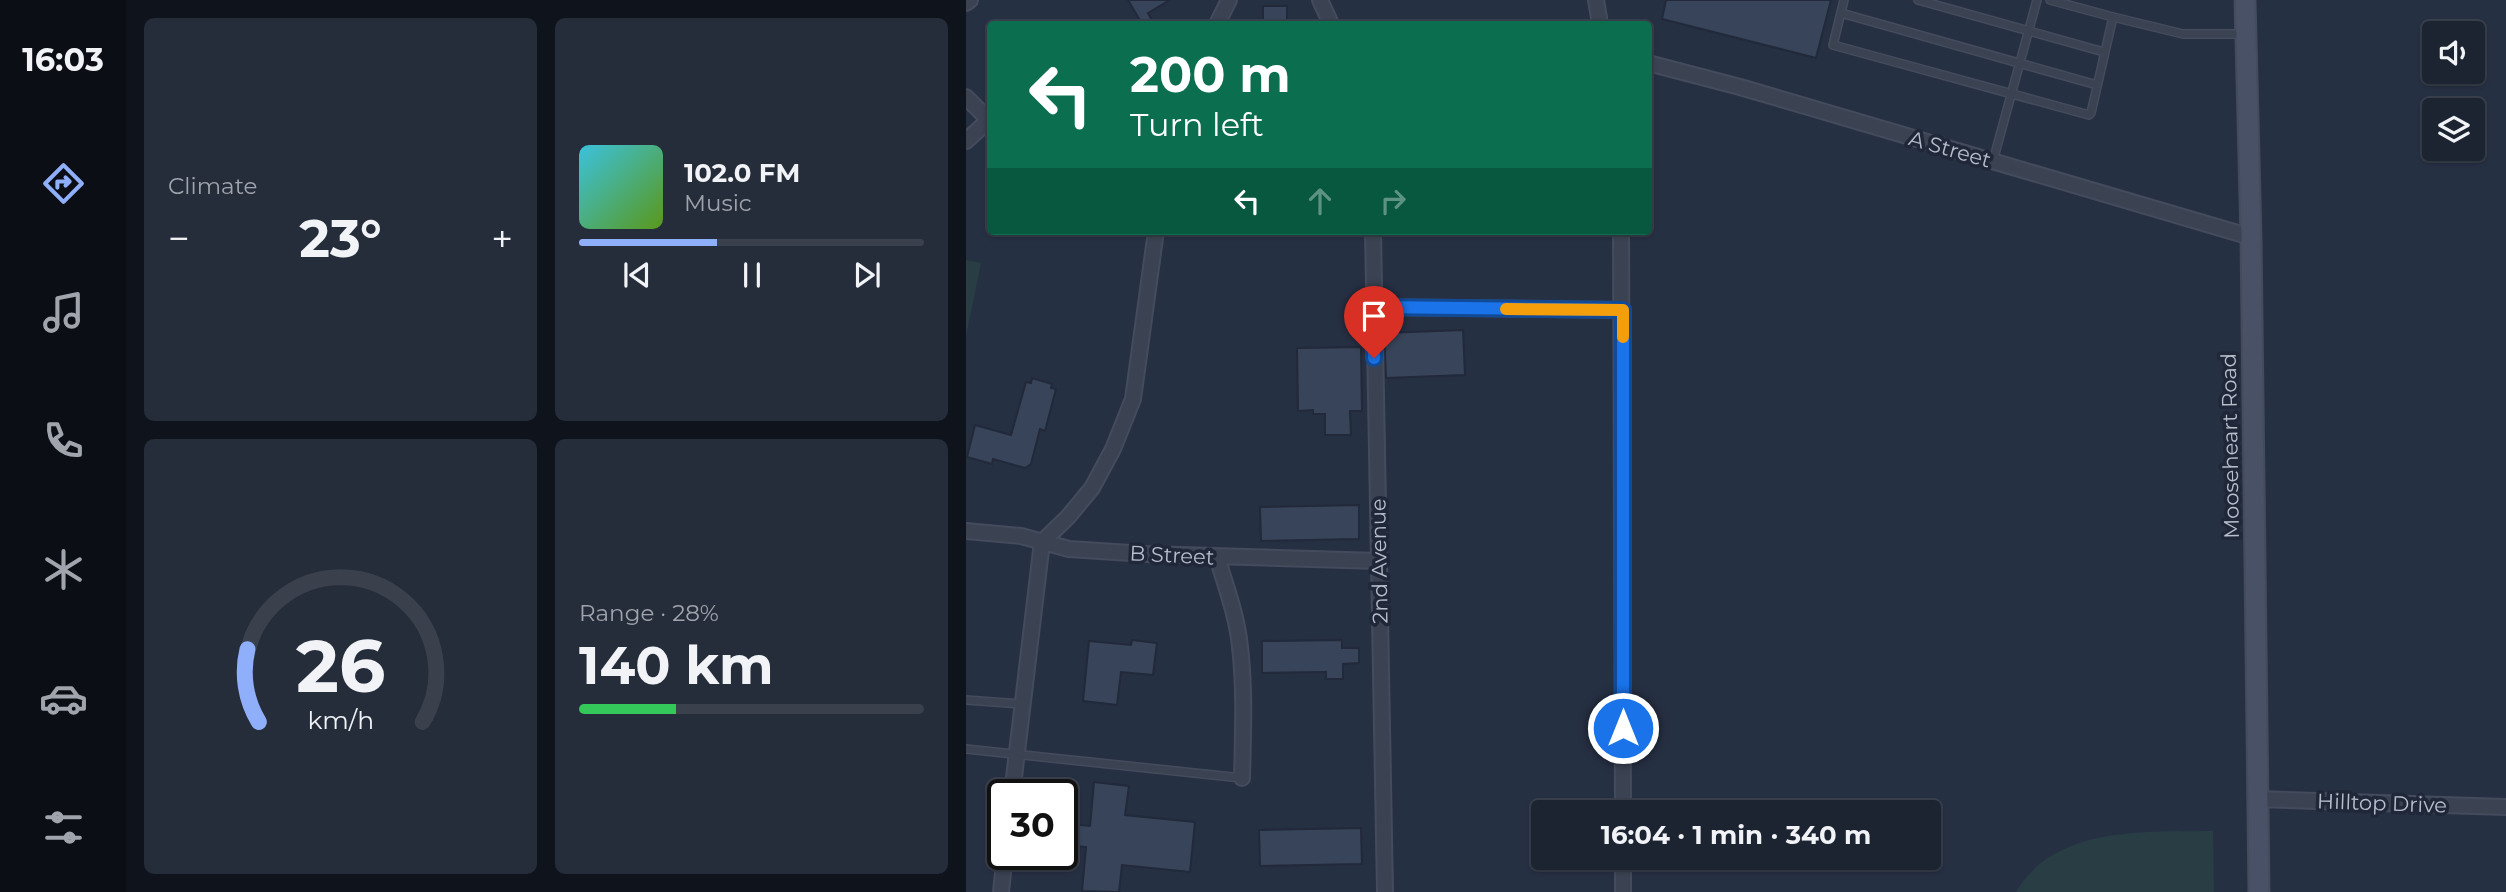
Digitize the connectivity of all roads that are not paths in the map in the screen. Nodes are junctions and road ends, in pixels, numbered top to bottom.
1 (1229, 0) edge
2 (1320, 0) edge
3 (1596, 0) edge
4 (1844, 0) edge
5 (1918, 0) edge
6 (2037, 0) edge
7 (2050, 0) edge
8 (2245, 0) edge
9 (1841, 13) junction
10 (2113, 17) junction
11 (1218, 21) edge
12 (1330, 21) edge
13 (1600, 21) edge
14 (2029, 31) junction
15 (2246, 34) junction
16 (2104, 52) junction
17 (2020, 63) junction
18 (1652, 64) edge
19 (2097, 85) junction
20 (2012, 94) junction
21 (966, 97) edge
22 (987, 117) edge
23 (987, 123) edge
24 (966, 141) edge
25 (1993, 162) junction
26 (1155, 235) edge
27 (1373, 235) edge
28 (1621, 235) edge
29 (2251, 237) junction
30 (1373, 307) junction
31 (1623, 310) junction
32 (966, 531) edge
33 (1042, 542) junction
34 (1217, 557) junction
35 (1379, 561) junction
36 (966, 700) edge
37 (1022, 704) junction
38 (966, 749) edge
39 (1016, 753) junction
40 (1242, 778) joint
41 (1013, 779) edge
42 (2257, 799) junction
43 (1623, 800) edge
44 (2506, 807) edge
45 (1003, 870) edge
46 (1623, 870) edge
47 (1001, 892) edge
48 (1385, 892) edge
49 (1623, 892) edge
50 (2259, 892) edge

1 - 11 street
2 - 12 street
3 - 13 street
4 - 9 lane
5 - 14 lane
6 - 14 lane
7 - 10 lane
8 - 15 main road, Mooseheart Road
9 - 17 lane
9 - 20 lane
10 - 15 lane
10 - 16 lane
14 - 16 lane
14 - 17 lane
15 - 29 main road, Mooseheart Road
16 - 19 lane
17 - 19 lane
17 - 20 lane
18 - 25 street, A Street
19 - 20 lane
20 - 25 lane
21 - 22 street
23 - 24 street
25 - 29 street, A Street
26 - 33 street
27 - 30 street, 2nd Avenue
28 - 31 street
29 - 42 main road, Mooseheart Road
30 - 31 street
30 - 35 street, 2nd Avenue
31 - 43 street
32 - 33 street, B Street
33 - 34 street, B Street
33 - 37 street
34 - 35 street, B Street
34 - 40 street
35 - 48 street, 2nd Avenue
36 - 37 lane
37 - 39 street
38 - 39 lane
39 - 40 lane
39 - 41 street
42 - 44 street, Hilltop Drive
42 - 50 main road, Mooseheart Road
45 - 47 street
46 - 49 street

